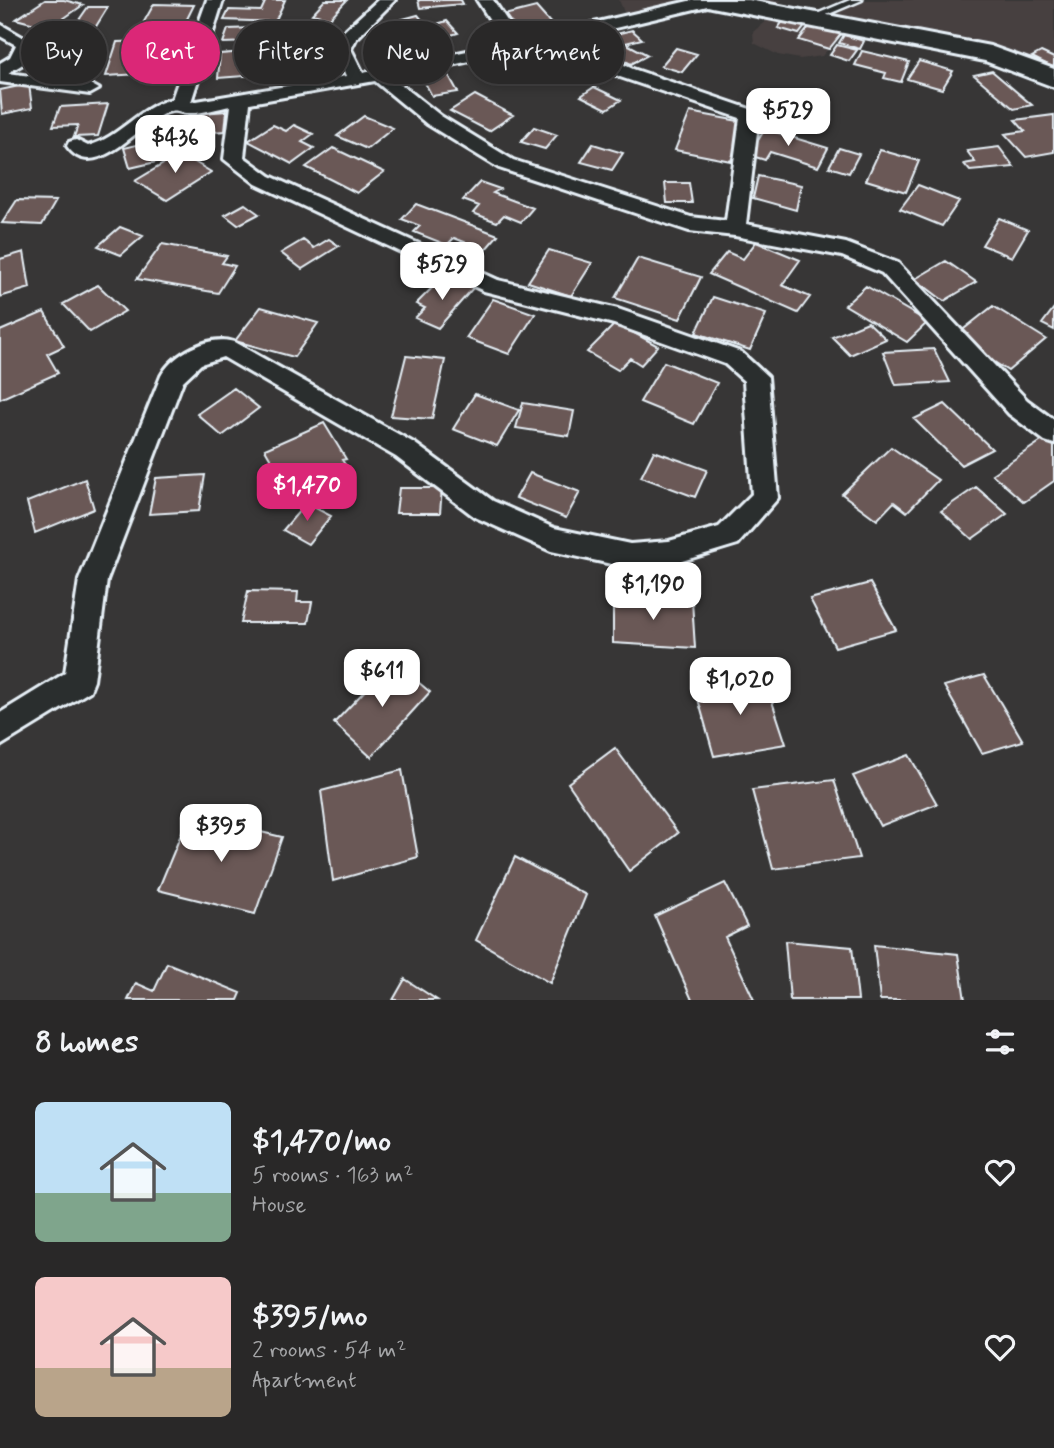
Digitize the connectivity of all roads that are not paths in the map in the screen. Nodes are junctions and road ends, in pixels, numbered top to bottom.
1 (215, 0) edge
2 (387, 0) edge
3 (485, 0) edge
4 (713, 0) edge
5 (858, 0) edge
6 (809, 19) junction
7 (499, 21) edge
8 (624, 22) edge
9 (0, 29) edge
10 (0, 71) edge
11 (624, 73) edge
12 (363, 79) edge
13 (1054, 79) edge
14 (357, 80) junction
15 (389, 84) edge
16 (90, 89) dead end
17 (241, 101) junction
18 (180, 103) junction
19 (76, 146) dead end
20 (735, 229) junction
21 (1054, 434) edge
22 (0, 731) edge

1 - 18 street
2 - 14 street
3 - 7 street
4 - 6 main road
4 - 8 street
5 - 6 lane
6 - 13 main road
9 - 10 street
10 - 16 street
11 - 20 street
12 - 14 street
14 - 17 street
15 - 20 street
17 - 18 street
17 - 22 street
18 - 19 street
20 - 21 street

